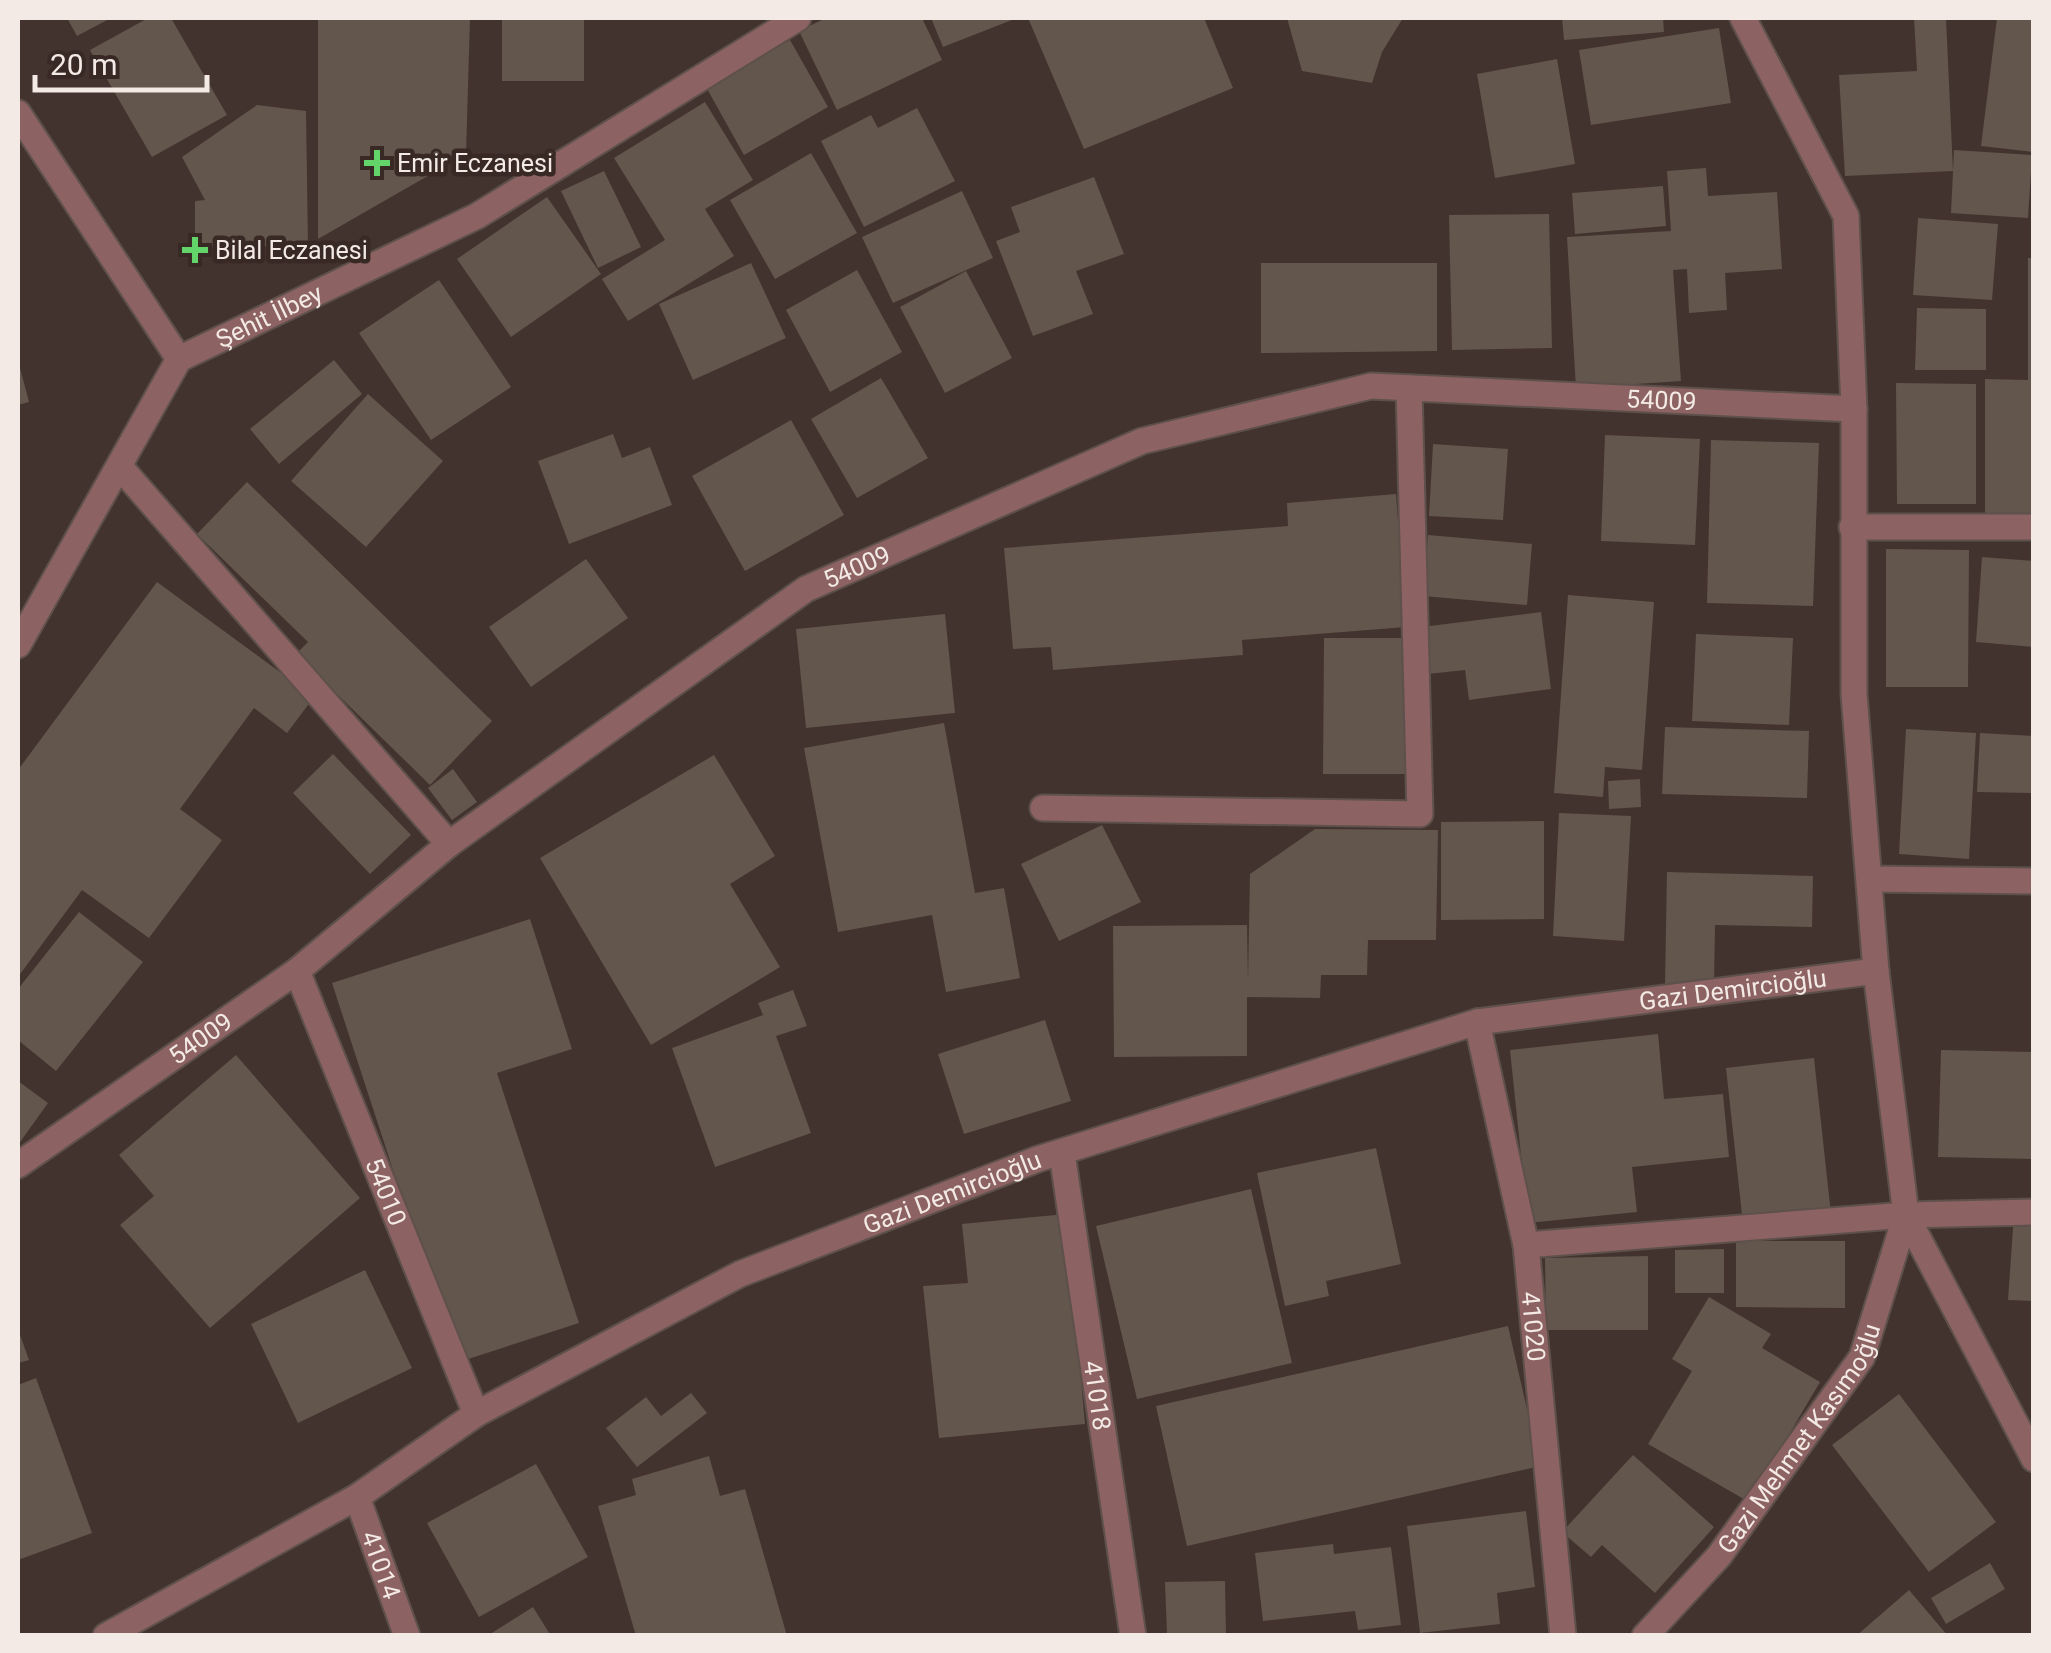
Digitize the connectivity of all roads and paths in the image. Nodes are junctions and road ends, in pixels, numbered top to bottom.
1 (798, 18) edge
2 (1742, 18) edge
3 (18, 114) edge
4 (179, 359) junction
5 (1408, 388) junction
6 (1854, 409) junction
7 (121, 468) junction
8 (2034, 527) edge
9 (1852, 528) junction
10 (18, 645) edge
11 (1043, 808) dead end
12 (449, 844) junction
13 (1872, 879) junction
14 (2034, 881) edge
15 (297, 970) junction
16 (1876, 971) junction
17 (1477, 1022) junction
18 (1062, 1153) junction
19 (18, 1165) edge
20 (2034, 1212) edge
21 (1906, 1216) junction
22 (1526, 1246) junction
23 (476, 1414) junction
24 (2034, 1459) edge
25 (357, 1497) junction
26 (106, 1636) edge
27 (407, 1636) edge
28 (1133, 1636) edge
29 (1563, 1636) edge
30 (1645, 1636) edge

1 - 4 street, Şehit İlbey
2 - 6 street
3 - 4 street
4 - 7 street
5 - 6 street, 54009
5 - 11 street
5 - 12 street, 54009
6 - 9 street
7 - 10 street
7 - 12 street
8 - 9 street
9 - 13 street
12 - 15 street, 54009
13 - 14 street
13 - 16 street
15 - 19 street, 54009
15 - 23 street, 54010
16 - 17 street, Gazi Demircioğlu
16 - 21 street
17 - 18 street, Gazi Demircioğlu
17 - 22 street, 41020
18 - 23 street, Gazi Demircioğlu
18 - 28 street, 41018
20 - 21 street
21 - 22 street
21 - 24 street
21 - 30 street, Gazi Mehmet Kasımoğlu
22 - 29 street, 41020
23 - 25 street, Gazi Demircioğlu
25 - 26 street, Gazi Demircioğlu
25 - 27 street, 41014

